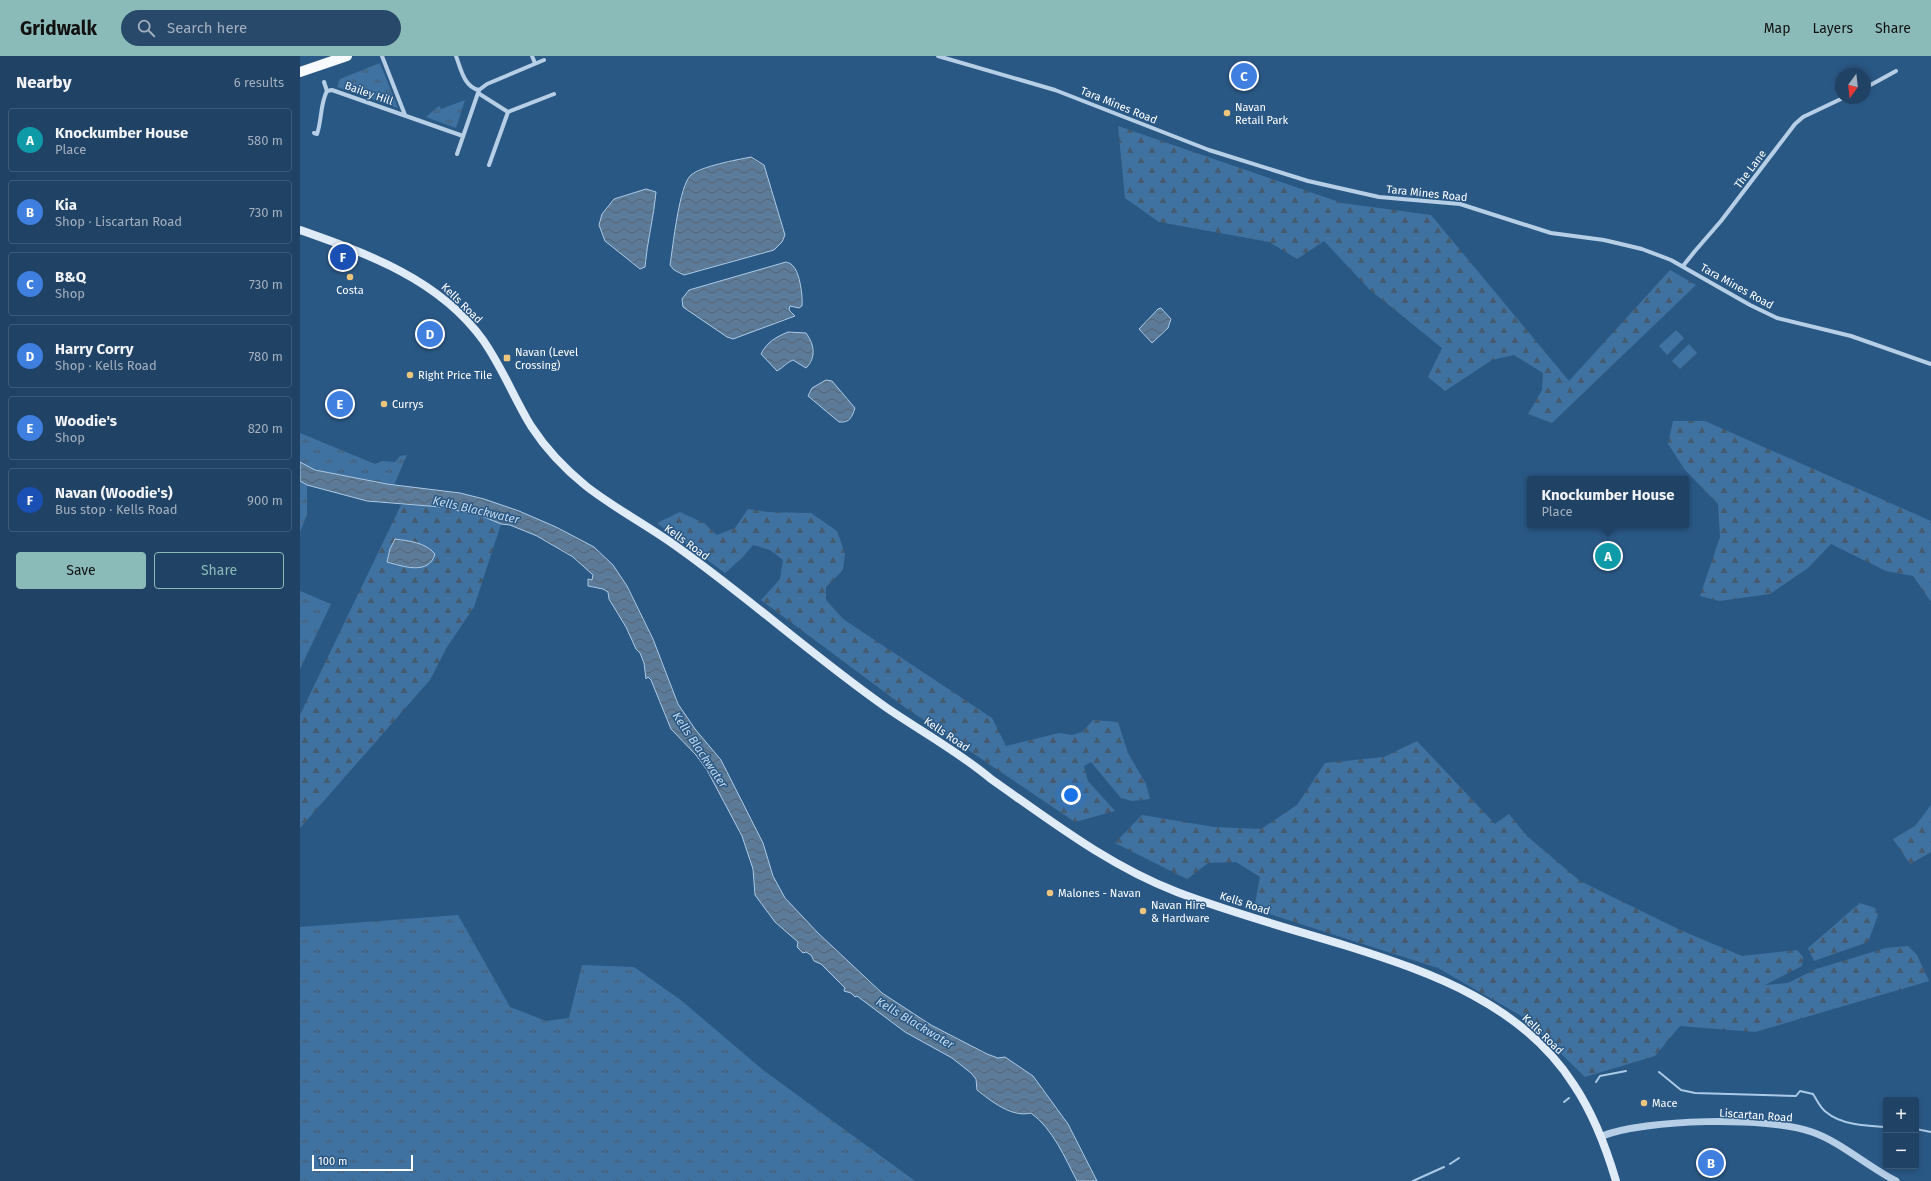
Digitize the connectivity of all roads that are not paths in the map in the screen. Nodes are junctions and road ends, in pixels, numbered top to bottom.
1 (347, 56) edge
2 (382, 56) edge
3 (456, 56) edge
4 (532, 56) edge
5 (938, 56) edge
6 (544, 60) dead end
7 (535, 64) junction
8 (1896, 70) dead end
9 (300, 72) edge
10 (324, 82) dead end
11 (1871, 85) edge
12 (328, 91) junction
13 (479, 92) junction
14 (554, 94) dead end
15 (1835, 102) edge
16 (508, 112) junction
17 (405, 115) junction
18 (314, 133) dead end
19 (463, 136) junction
20 (457, 154) dead end
21 (489, 165) dead end
22 (300, 232) edge
23 (1683, 266) junction
24 (1931, 364) edge
25 (1602, 1136) junction
26 (1616, 1181) edge
27 (1896, 1181) edge

1 - 9 main road
2 - 17 street, Bailey Hill
3 - 13 street
4 - 7 street
5 - 23 street, Tara Mines Road
6 - 7 street
7 - 13 street
8 - 11 street
10 - 12 street, Bailey Hill
12 - 17 street, Bailey Hill
12 - 18 street, Bailey Hill
13 - 16 street
13 - 19 street
14 - 16 street
15 - 23 street, The Lane
16 - 21 street
17 - 19 street, Bailey Hill
19 - 20 street
22 - 25 main road, Kells Road
23 - 24 street, Tara Mines Road
25 - 26 main road, Kells Road
25 - 27 street, Liscartan Road

